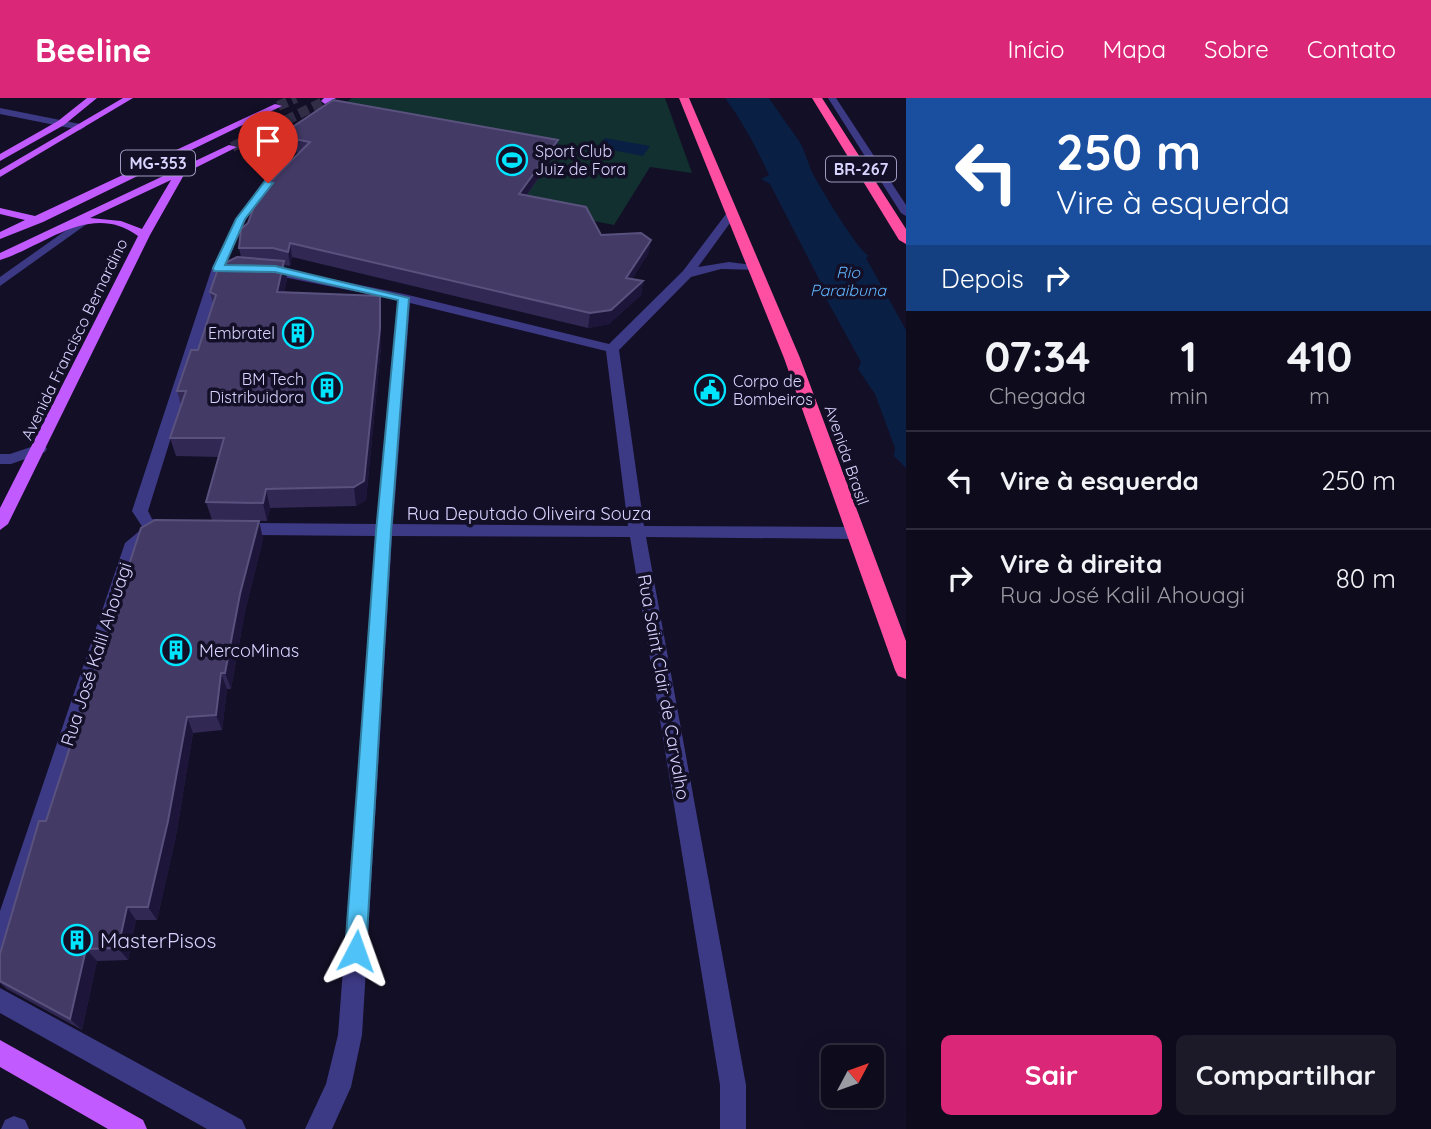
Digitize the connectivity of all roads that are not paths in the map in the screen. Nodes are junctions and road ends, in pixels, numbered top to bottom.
1 (93, 98) edge
2 (129, 98) edge
3 (684, 98) edge
4 (817, 98) edge
5 (832, 98) edge
6 (278, 106) tunnel mouth
7 (0, 111) edge
8 (61, 124) junction
9 (80, 127) junction
10 (232, 147) tunnel mouth
11 (0, 158) edge
12 (282, 165) dead end
13 (181, 171) junction
14 (0, 174) edge
15 (0, 211) edge
16 (733, 212) junction
17 (906, 213) edge
18 (37, 219) junction
19 (70, 222) junction
20 (86, 222) junction
21 (144, 235) junction
22 (0, 236) edge
23 (906, 240) edge
24 (29, 242) junction
25 (49, 248) junction
26 (0, 257) edge
27 (218, 268) junction
28 (756, 268) junction
29 (687, 274) junction
30 (0, 282) edge
31 (404, 298) junction
32 (612, 349) junction
33 (40, 449) junction
34 (0, 459) edge
35 (0, 524) edge
36 (162, 528) junction
37 (190, 528) edge
38 (218, 529) edge
39 (384, 532) junction
40 (637, 532) junction
41 (854, 533) junction
42 (906, 670) edge
43 (0, 945) edge
44 (0, 1000) edge
45 (0, 1052) edge
46 (134, 1129) edge
47 (233, 1129) edge
48 (318, 1129) edge
49 (733, 1129) edge

1 - 8 main road
2 - 9 main road
3 - 16 highway, Avenida Brasil
4 - 23 highway, BR-267
5 - 17 street
6 - 18 main road, MG-353
7 - 8 street
8 - 9 street
8 - 11 main road
9 - 14 main road
10 - 13 main road
12 - 27 street
13 - 19 main road
13 - 21 main road, Avenida Francisco Bernardino
15 - 18 main road
16 - 28 highway, Avenida Brasil
16 - 29 street
18 - 19 main road
18 - 22 main road, MG-353
19 - 20 main road
19 - 24 main road
20 - 21 main road
20 - 25 street
21 - 33 main road, Avenida Francisco Bernardino
24 - 25 street
24 - 26 main road
25 - 30 street
27 - 31 street
27 - 36 street
28 - 29 street
28 - 41 highway, Avenida Brasil
29 - 32 street
31 - 32 street
31 - 39 street
32 - 40 street, Rua Saint Clair de Carvalho
33 - 34 street
33 - 35 main road, Avenida Francisco Bernardino
36 - 37 street
36 - 43 street, Rua José Kalil Ahouagi
38 - 39 street, Rua Deputado Oliveira Souza
39 - 40 street, Rua Deputado Oliveira Souza
39 - 48 street
40 - 41 street, Rua Deputado Oliveira Souza
40 - 49 street, Rua Saint Clair de Carvalho
41 - 42 highway, Avenida Brasil
44 - 47 street
45 - 46 main road

